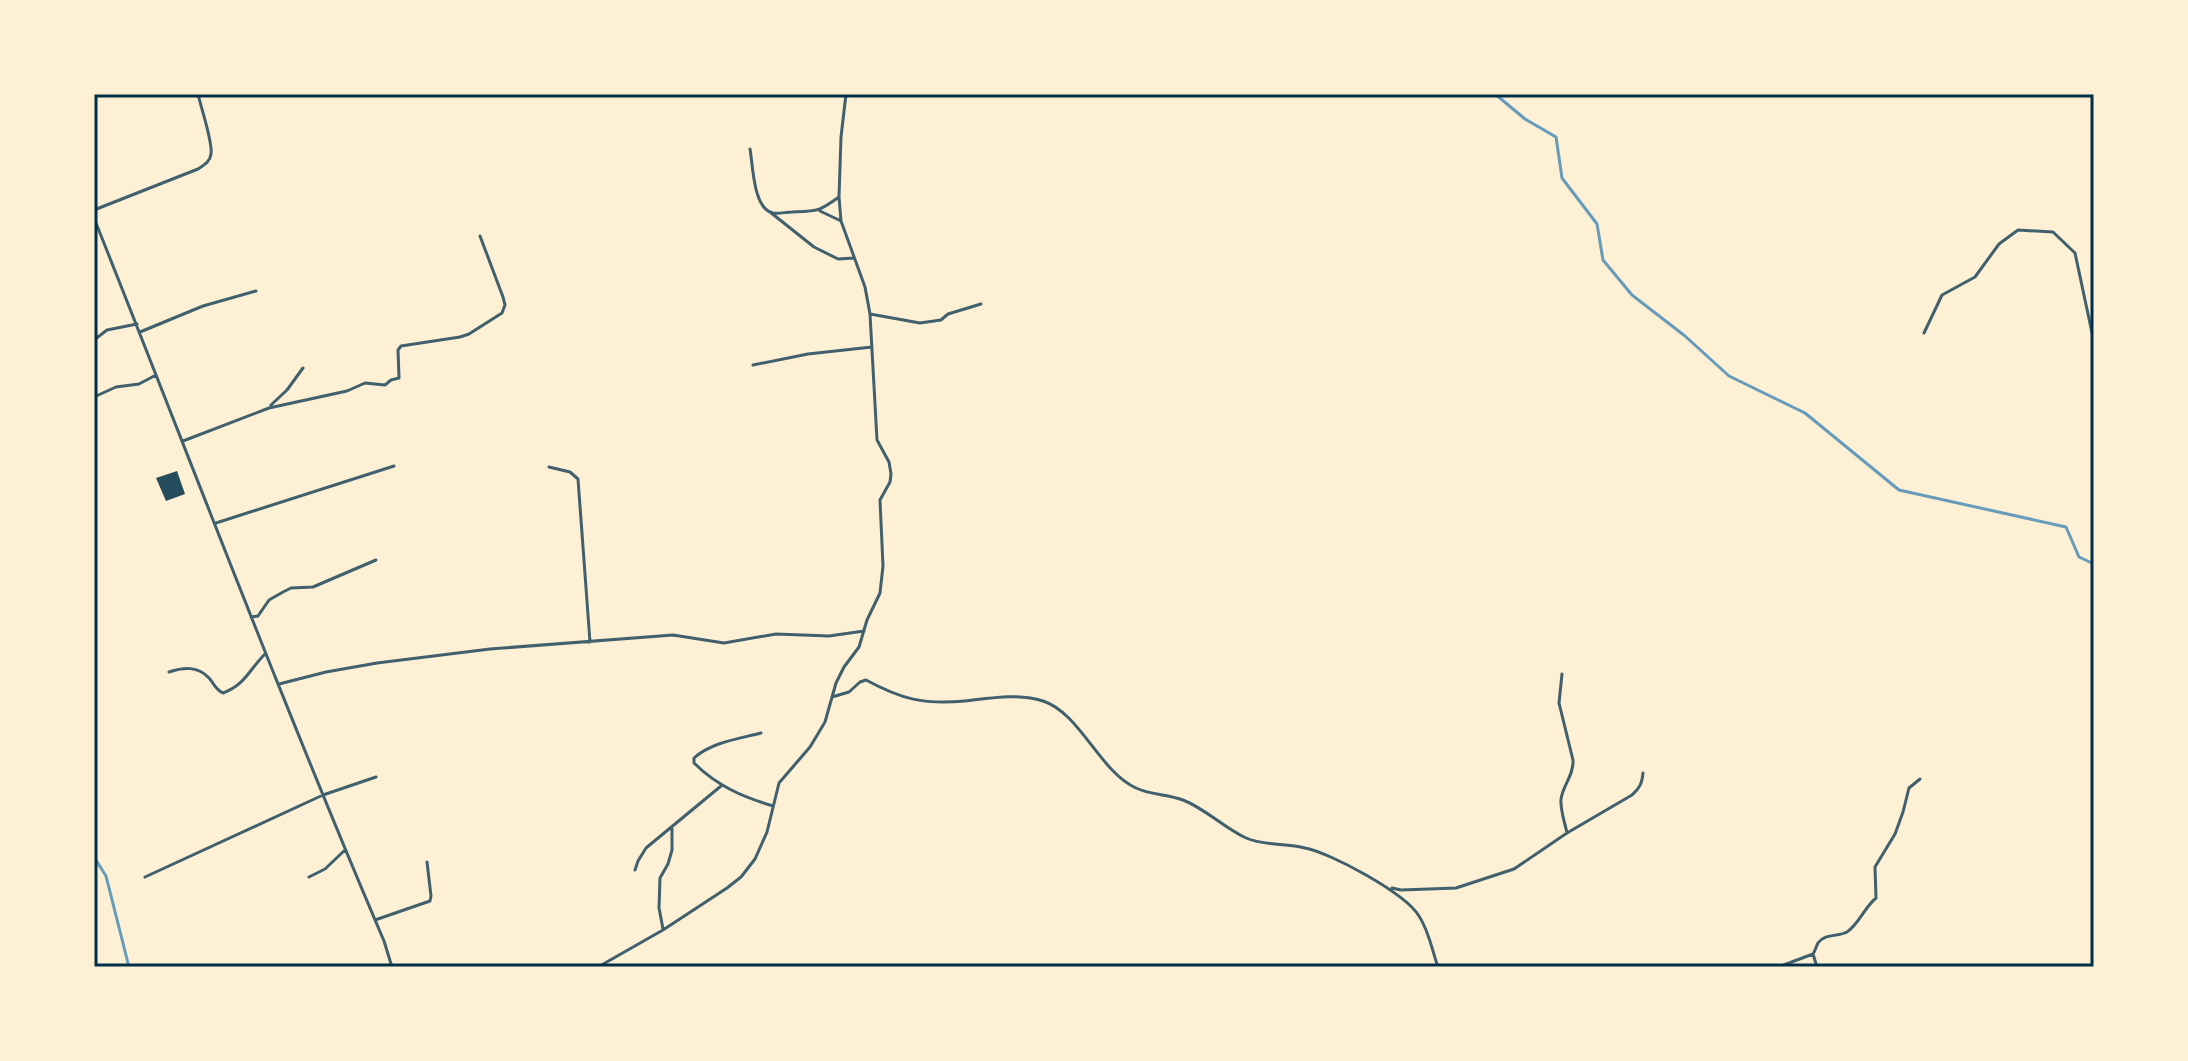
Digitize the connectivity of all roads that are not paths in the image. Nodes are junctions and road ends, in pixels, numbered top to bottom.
1 (198, 94) edge
2 (846, 94) edge
3 (750, 149) dead end
4 (839, 197) junction
5 (94, 210) edge
6 (820, 211) junction
7 (770, 212) junction
8 (94, 218) edge
9 (841, 221) junction
10 (480, 236) dead end
11 (854, 258) junction
12 (256, 291) dead end
13 (981, 304) dead end
14 (870, 314) junction
15 (137, 324) junction
16 (140, 332) junction
17 (1924, 333) dead end
18 (94, 340) edge
19 (2094, 342) edge
20 (872, 347) junction
21 (753, 365) dead end
22 (303, 368) dead end
23 (156, 375) junction
24 (94, 397) edge
25 (269, 408) junction
26 (182, 442) junction
27 (394, 466) dead end
28 (549, 467) dead end
29 (216, 523) junction
30 (376, 560) dead end
31 (251, 617) junction
32 (864, 631) junction
33 (590, 643) junction
34 (266, 653) junction
35 (169, 672) dead end
36 (1562, 674) dead end
37 (279, 684) junction
38 (832, 697) junction
39 (761, 733) dead end
40 (1643, 773) dead end
41 (376, 777) dead end
42 (1920, 779) dead end
43 (721, 786) junction
44 (323, 795) junction
45 (773, 806) junction
46 (672, 828) junction
47 (1567, 833) junction
48 (345, 850) junction
49 (427, 862) dead end
50 (635, 870) dead end
51 (145, 877) dead end
52 (309, 877) dead end
53 (1385, 885) junction
54 (663, 930) junction
55 (384, 941) junction
56 (1813, 954) junction
57 (392, 967) edge
58 (598, 967) edge
59 (1438, 967) edge
60 (1778, 967) edge
61 (1817, 967) edge

1 - 5 street
2 - 4 street
3 - 7 street
4 - 6 street
4 - 9 street
6 - 7 street
6 - 9 street
7 - 11 street
8 - 15 street
9 - 11 street
10 - 25 street
11 - 14 street
12 - 16 street
13 - 14 street
14 - 20 street
15 - 16 street
15 - 18 street
16 - 23 street
17 - 19 street
20 - 21 street
20 - 32 street
22 - 25 street
23 - 24 street
23 - 26 street
25 - 26 street
26 - 29 street
27 - 29 street
28 - 33 street
29 - 31 street
30 - 31 street
31 - 34 street
32 - 33 street
32 - 38 street
33 - 37 street
34 - 35 street
34 - 37 street
36 - 47 street
37 - 44 street
38 - 45 street
38 - 53 street
39 - 43 street
40 - 47 street
41 - 44 street
42 - 56 street
43 - 45 street
43 - 46 street
44 - 48 street
44 - 51 street
45 - 54 street
46 - 50 street
46 - 54 street
47 - 53 street
48 - 52 street
48 - 55 street
49 - 55 street
53 - 59 street
54 - 58 street
55 - 57 street
56 - 60 street
56 - 61 street

